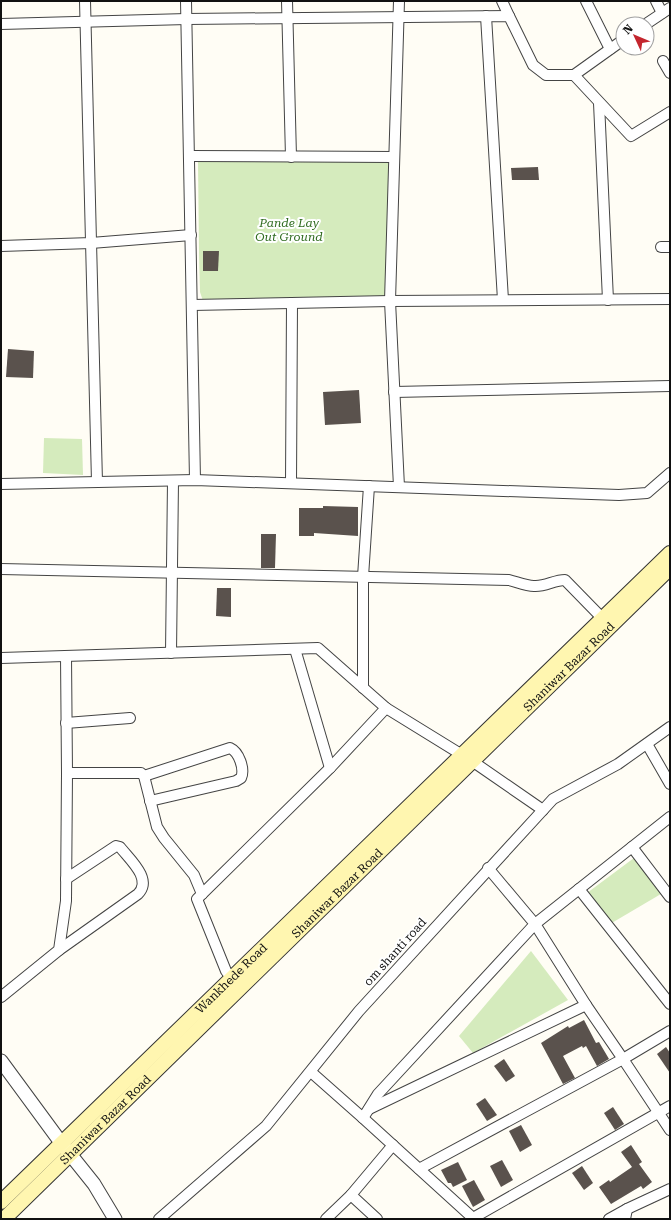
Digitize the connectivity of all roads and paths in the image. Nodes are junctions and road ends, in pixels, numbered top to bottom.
1 (85, 1) edge
2 (186, 1) edge
3 (287, 1) edge
4 (399, 1) edge
5 (502, 1) edge
6 (586, 1) edge
7 (656, 1) edge
8 (666, 10) edge
9 (486, 16) junction
10 (509, 16) junction
11 (397, 17) junction
12 (287, 18) junction
13 (655, 18) edge
14 (186, 19) junction
15 (86, 21) junction
16 (1, 24) edge
17 (615, 46) edge
18 (610, 49) junction
19 (663, 61) dead end
20 (670, 73) edge
21 (574, 75) junction
22 (599, 103) junction
23 (670, 112) edge
24 (190, 156) junction
25 (291, 157) junction
26 (394, 157) junction
27 (191, 236) junction
28 (91, 243) junction
29 (1, 246) edge
30 (670, 299) edge
31 (503, 300) junction
32 (608, 300) junction
33 (390, 301) junction
34 (292, 303) junction
35 (192, 305) junction
36 (670, 386) edge
37 (394, 392) junction
38 (670, 473) edge
39 (195, 480) junction
40 (173, 481) junction
41 (96, 482) junction
42 (1, 484) edge
43 (291, 484) junction
44 (369, 486) junction
45 (399, 487) junction
46 (670, 553) edge
47 (670, 568) edge
48 (1, 569) edge
49 (171, 573) junction
50 (362, 577) junction
51 (607, 622) junction
52 (295, 649) junction
53 (171, 653) junction
54 (66, 656) junction
55 (1, 658) edge
56 (363, 688) junction
57 (386, 708) junction
58 (130, 718) dead end
59 (66, 723) junction
60 (670, 727) edge
61 (230, 744) dead end
62 (647, 744) junction
63 (467, 759) junction
64 (330, 768) junction
65 (67, 773) junction
66 (143, 774) junction
67 (670, 784) edge
68 (150, 801) junction
69 (542, 810) junction
70 (670, 817) edge
71 (632, 847) junction
72 (488, 868) junction
73 (66, 879) junction
74 (579, 889) junction
75 (202, 894) junction
76 (670, 897) edge
77 (535, 924) junction
78 (59, 950) junction
79 (232, 979) junction
80 (1, 997) edge
81 (670, 1004) edge
82 (586, 1005) junction
83 (670, 1031) edge
84 (623, 1059) junction
85 (1, 1061) edge
86 (311, 1072) junction
87 (670, 1106) edge
88 (369, 1108) junction
89 (660, 1113) junction
90 (363, 1118) junction
91 (670, 1130) edge
92 (62, 1144) junction
93 (393, 1145) junction
94 (70, 1155) junction
95 (418, 1169) junction
96 (670, 1189) edge
97 (351, 1195) junction
98 (1, 1202) edge
99 (626, 1214) edge
100 (4, 1219) edge
101 (115, 1219) edge
102 (159, 1219) edge
103 (326, 1219) edge
104 (377, 1219) edge
105 (474, 1219) edge
106 (609, 1219) edge

1 - 15 street
2 - 14 street
3 - 12 street
4 - 11 street
5 - 10 street
6 - 18 street
7 - 8 street
8 - 13 street
9 - 10 street
9 - 11 street
9 - 31 street
10 - 21 street
11 - 12 street
11 - 26 street
12 - 14 street
12 - 25 street
14 - 15 street
14 - 24 street
15 - 16 street
15 - 28 street
17 - 18 street
18 - 21 street
19 - 20 street
21 - 22 street
22 - 23 street
22 - 32 street
24 - 25 street
24 - 27 street
25 - 26 street
26 - 33 street
27 - 28 street
27 - 35 street
28 - 29 street
28 - 41 street
30 - 32 street
31 - 32 street
31 - 33 street
33 - 34 street
33 - 37 street
34 - 35 street
34 - 43 street
35 - 39 street
36 - 37 street
37 - 45 street
38 - 45 street
39 - 40 street
39 - 43 street
40 - 41 street
40 - 49 street
41 - 42 street
43 - 44 street
44 - 45 street
44 - 50 street
46 - 51 main road, Shaniwar Bazar Road
47 - 51 main road, Shaniwar Bazar Road
48 - 49 street
49 - 50 street
49 - 53 street
50 - 51 street
50 - 56 street
51 - 63 main road, Shaniwar Bazar Road
52 - 53 street
52 - 56 street
52 - 64 street
53 - 54 street
54 - 55 street
54 - 59 street
56 - 57 street
57 - 63 street
57 - 64 street
58 - 59 street
59 - 65 street
60 - 62 street, om shanti road
61 - 66 street
62 - 67 street
62 - 69 street, om shanti road
63 - 69 street
63 - 79 main road, Wankhede Road
63 - 94 main road, Shaniwar Bazar Road
64 - 75 street
65 - 66 street
65 - 73 street
66 - 68 street
66 - 68 street
68 - 75 street
69 - 72 street, om shanti road
70 - 71 street
71 - 74 street
71 - 76 street
72 - 77 street
72 - 86 street, om shanti road
73 - 78 street
73 - 78 street
74 - 77 street
74 - 81 street
75 - 79 street
77 - 82 street
77 - 88 street
78 - 80 street
79 - 92 main road, Wankhede Road
82 - 84 street
82 - 88 street
83 - 84 street
84 - 89 street
84 - 95 street
85 - 92 street
86 - 90 street
86 - 102 street, om shanti road
87 - 89 street
88 - 90 street
89 - 91 street
89 - 105 street
90 - 93 street
92 - 94 street
92 - 98 main road, Wankhede Road
93 - 95 street
93 - 97 street
94 - 100 main road, Shaniwar Bazar Road
94 - 101 street
95 - 105 street
96 - 99 street
97 - 103 street
97 - 104 street
99 - 106 street

